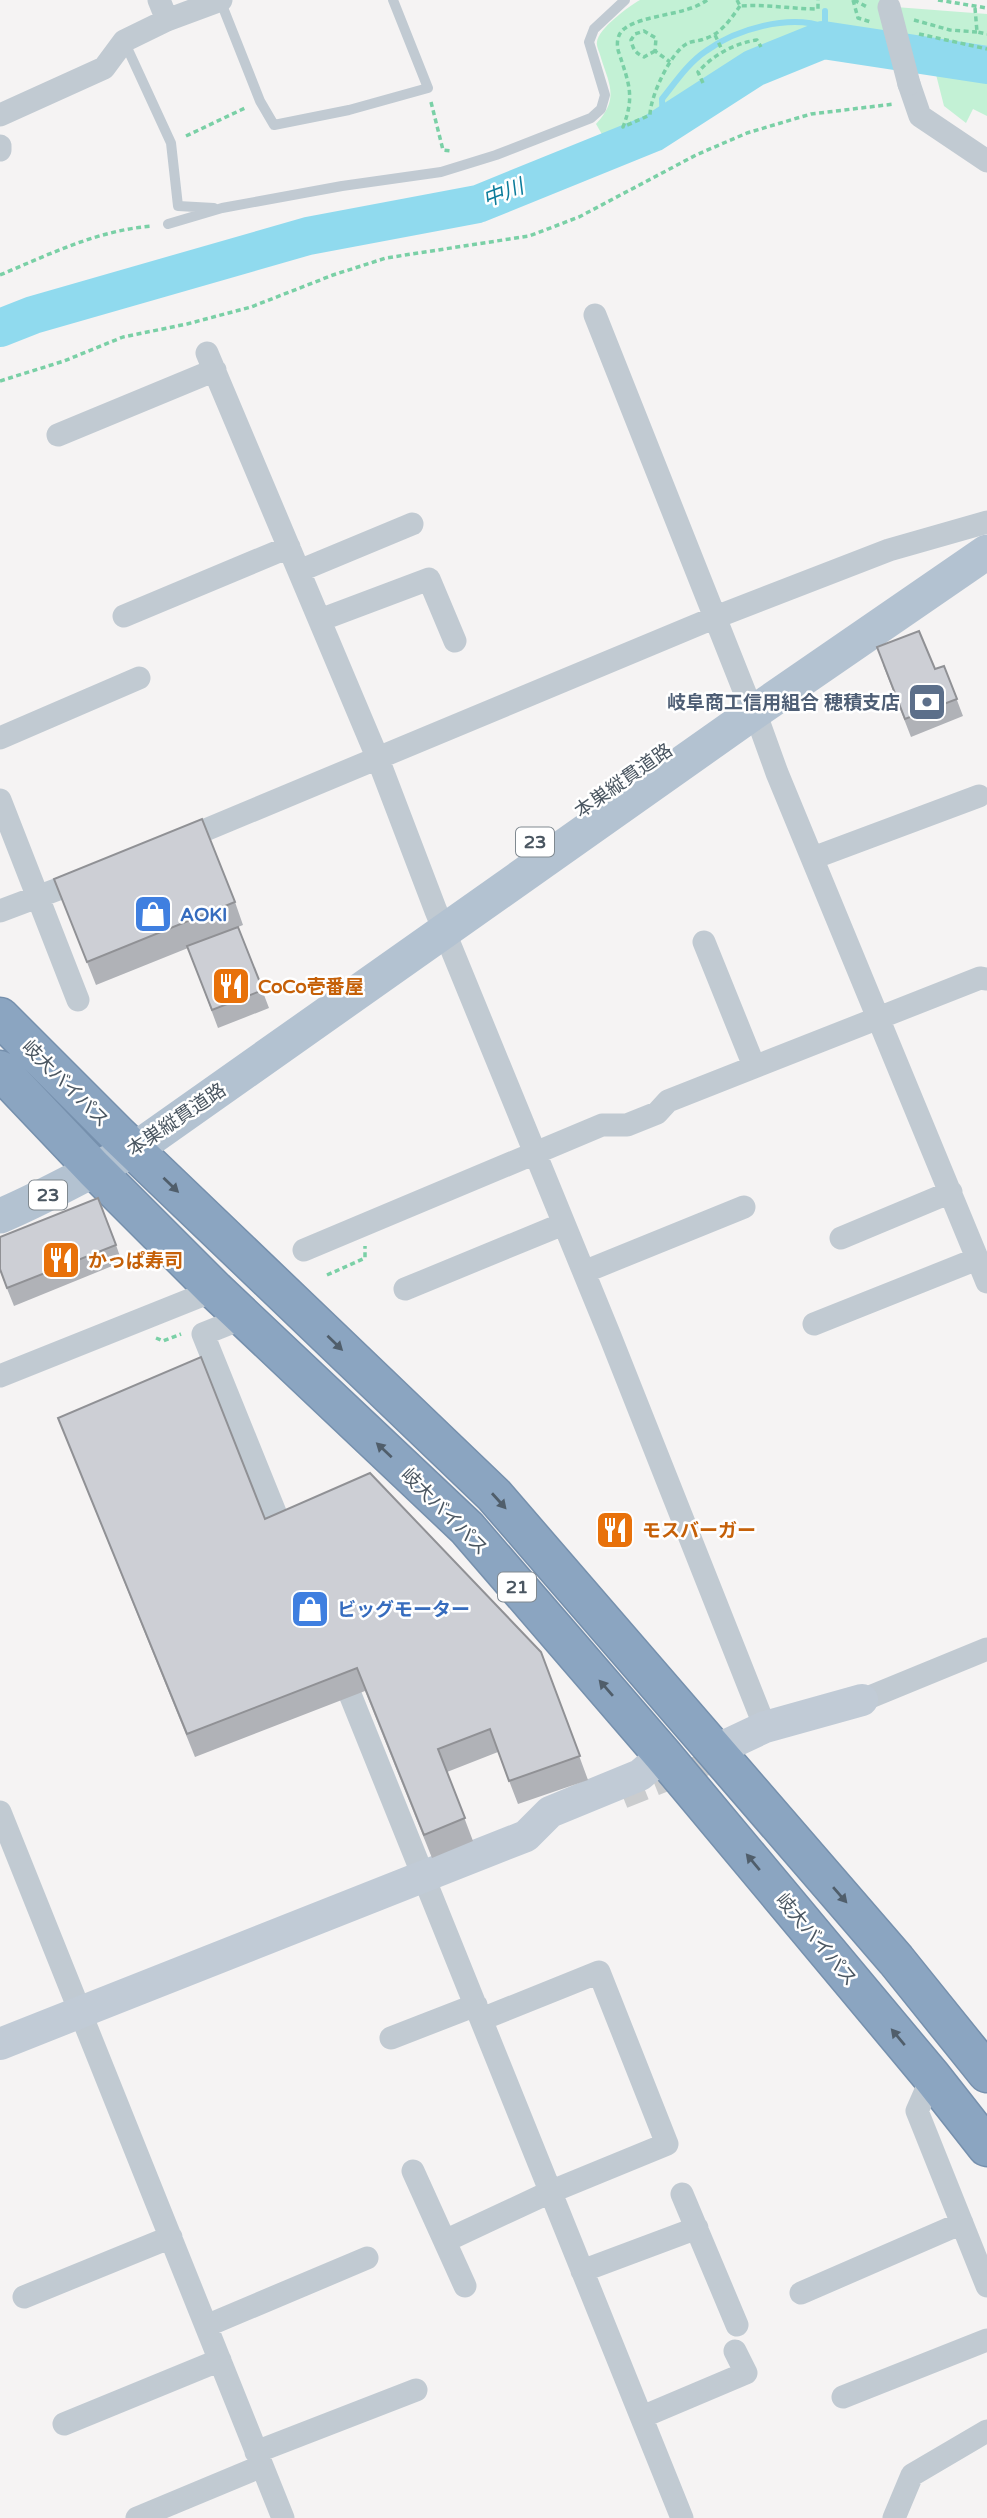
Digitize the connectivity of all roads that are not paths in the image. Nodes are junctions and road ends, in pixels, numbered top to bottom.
1 (220, 0) edge
2 (393, 0) edge
3 (625, 0) edge
4 (163, 10) edge
5 (887, 10) edge
6 (124, 41) junction
7 (0, 115) edge
8 (987, 160) edge
9 (222, 208) junction
10 (168, 225) road end
11 (595, 315) dead end
12 (58, 435) dead end
13 (412, 524) dead end
14 (987, 524) edge
15 (289, 548) junction
16 (987, 552) edge
17 (299, 570) junction
18 (124, 616) dead end
19 (716, 617) junction
20 (320, 621) junction
21 (455, 641) dead end
22 (139, 678) dead end
23 (750, 707) junction
24 (0, 738) edge
25 (378, 759) junction
26 (979, 796) dead end
27 (0, 800) edge
28 (164, 846) edge
29 (813, 858) junction
30 (101, 872) edge
31 (38, 898) junction
32 (0, 911) edge
33 (441, 921) junction
34 (704, 942) dead end
35 (987, 979) edge
36 (78, 1000) dead end
37 (0, 1017) edge
38 (878, 1017) junction
39 (754, 1066) junction
40 (0, 1070) edge
41 (126, 1143) junction
42 (535, 1153) junction
43 (93, 1169) junction
44 (951, 1192) junction
45 (744, 1207) dead end
46 (0, 1216) edge
47 (563, 1224) junction
48 (841, 1238) dead end
49 (304, 1250) dead end
50 (978, 1259) junction
51 (584, 1272) junction
52 (987, 1282) edge
53 (405, 1289) dead end
54 (215, 1290) junction
55 (243, 1318) junction
56 (814, 1324) dead end
57 (0, 1376) edge
58 (294, 1558) edge
59 (330, 1647) edge
60 (987, 1649) edge
61 (862, 1700) joint
62 (780, 1727) junction
63 (715, 1751) junction
64 (663, 1755) junction
65 (607, 1804) tunnel mouth
66 (0, 1812) edge
67 (526, 1836) junction
68 (423, 1875) junction
69 (81, 2012) junction
70 (479, 2012) junction
71 (391, 2038) dead end
72 (0, 2045) edge
73 (987, 2073) edge
74 (932, 2077) junction
75 (987, 2147) edge
76 (413, 2171) dead end
77 (550, 2192) junction
78 (682, 2194) dead end
79 (962, 2223) junction
80 (696, 2228) junction
81 (171, 2237) junction
82 (445, 2241) junction
83 (367, 2258) dead end
84 (582, 2271) junction
85 (465, 2286) dead end
86 (987, 2286) edge
87 (802, 2293) dead end
88 (24, 2297) dead end
89 (737, 2325) dead end
90 (206, 2326) junction
91 (987, 2340) edge
92 (735, 2351) dead end
93 (220, 2360) junction
94 (416, 2390) dead end
95 (843, 2397) dead end
96 (642, 2417) junction
97 (64, 2424) dead end
98 (987, 2431) edge
99 (259, 2459) junction
100 (137, 2518) edge
101 (283, 2518) edge
102 (682, 2518) edge
103 (894, 2518) edge

1 - 2 lane
1 - 4 street
3 - 9 lane
4 - 6 street
5 - 8 street, bridge
6 - 7 street
6 - 9 lane
9 - 10 lane
11 - 19 street
12 - 15 street
13 - 17 street
14 - 19 street
14 - 23 main road, 本巣縦貫道路 / 23
15 - 17 street
15 - 18 street
16 - 23 main road, 本巣縦貫道路 / 23
17 - 20 street
19 - 23 street
19 - 25 street
20 - 21 street
20 - 25 street
22 - 24 street
23 - 29 street
23 - 33 main road, 本巣縦貫道路 / 23
25 - 28 street
25 - 33 street
26 - 29 street
27 - 31 street
29 - 38 street
30 - 31 street
31 - 32 street
31 - 36 street
33 - 41 main road, 本巣縦貫道路 / 23
33 - 42 street
34 - 39 street
35 - 38 street
37 - 41 highway, 岐大バイパス / 21
38 - 39 street
38 - 44 street
39 - 42 street
40 - 43 highway, 岐大バイパス / 21
41 - 43 main road, 本巣縦貫道路 / 23
41 -> 63 highway, 岐大バイパス / 21
42 - 47 street
42 - 49 street
43 - 46 main road, 23
43 - 54 highway, 岐大バイパス / 21
44 - 48 street
44 - 50 street
45 - 51 street
47 - 51 street
47 - 53 street
50 - 52 street
50 - 56 street
51 - 62 street
54 - 55 highway, 岐大バイパス / 21
54 - 57 street
55 - 58 street
64 -> 55 highway, 岐大バイパス / 21
59 - 68 street
60 - 61 street
61 - 62 street
62 - 63 street
63 -> 73 highway, 岐大バイパス / 21
64 - 67 street
74 -> 64 highway, 岐大バイパス / 21
65 - 67 street
66 - 69 street
67 - 68 street
68 - 69 street
68 - 70 street
69 - 72 street
69 - 81 street
70 - 71 street
70 - 77 street
70 - 77 street
74 - 75 highway, 岐大バイパス / 21
74 - 79 street
76 - 82 street
77 - 82 street
77 - 84 street
78 - 80 street
79 - 86 street
79 - 87 street
80 - 84 street
80 - 89 street
81 - 88 street
81 - 90 street
82 - 85 street
83 - 90 street
84 - 96 street
90 - 93 street
91 - 95 street
92 - 96 street
93 - 97 street
93 - 99 street
94 - 99 street
96 - 102 street
98 - 103 street
99 - 100 street
99 - 101 street

